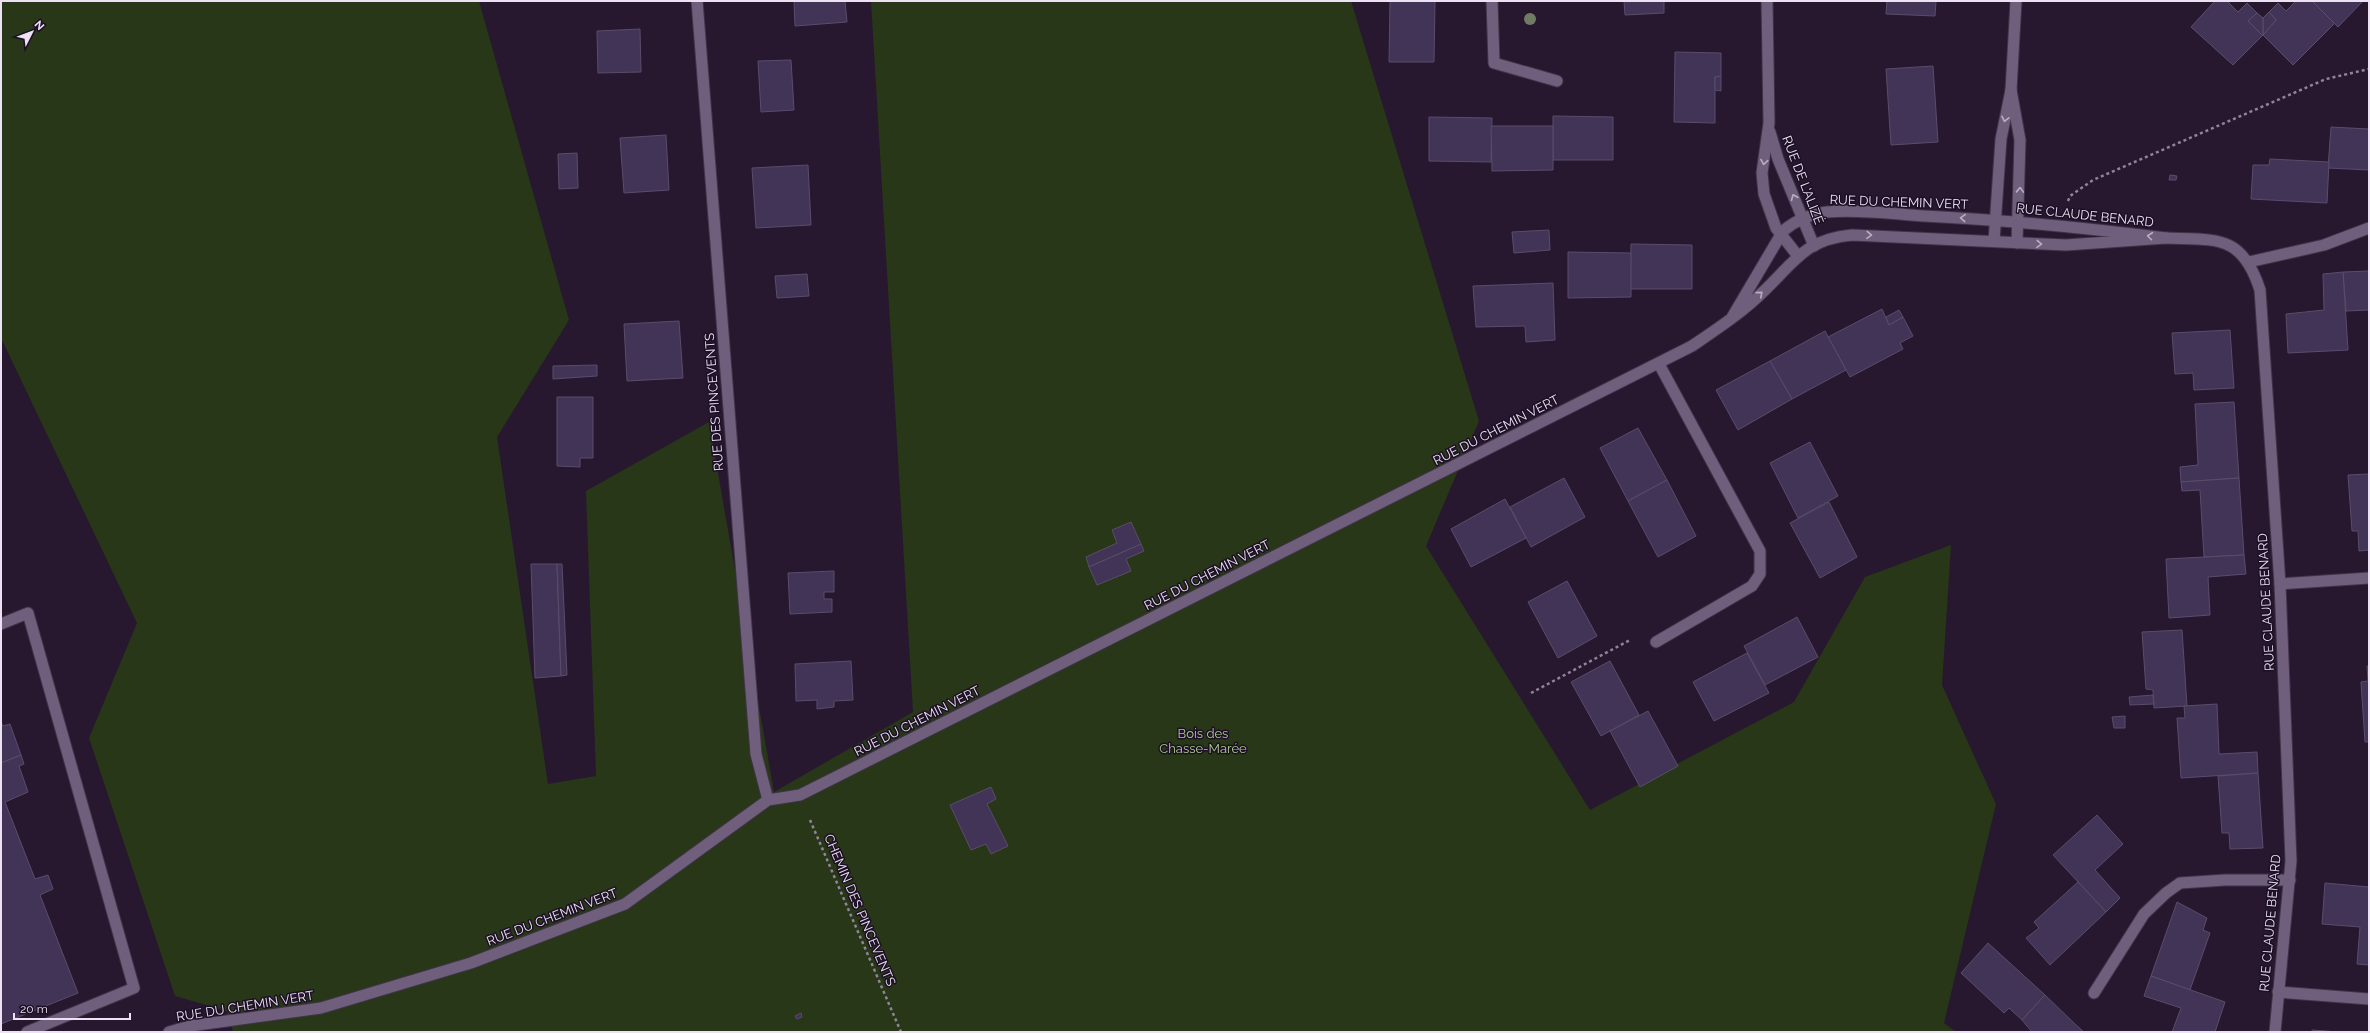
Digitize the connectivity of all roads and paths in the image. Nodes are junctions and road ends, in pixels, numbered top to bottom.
1 (697, 1) edge
2 (1492, 1) edge
3 (1767, 1) edge
4 (2016, 1) edge
5 (2369, 69) edge
6 (1557, 81) dead end
7 (2011, 90) junction
8 (1769, 123) junction
9 (1803, 218) junction
10 (1999, 220) junction
11 (2019, 221) junction
12 (2067, 225) junction
13 (2369, 228) edge
14 (1780, 236) junction
15 (2166, 238) junction
16 (1997, 242) junction
17 (2017, 243) junction
18 (1814, 246) junction
19 (1798, 256) junction
20 (2249, 262) junction
21 (1730, 319) junction
22 (1659, 364) junction
23 (2369, 578) edge
24 (2280, 584) junction
25 (1, 624) edge
26 (1656, 642) joint
27 (1531, 693) dead end
28 (800, 796) junction
29 (768, 800) junction
30 (2290, 880) junction
31 (2278, 992) junction
32 (2094, 993) dead end
33 (2369, 999) edge
34 (26, 1032) edge
35 (169, 1032) edge
36 (901, 1032) edge
37 (2275, 1032) edge

1 - 29 street, RUE DES PINCEVENTS
2 - 6 street
3 - 8 street, RUE DE L'ALIZÉ
4 - 7 street
5 - 12 path
7 -> 10 street
11 -> 7 street
9 -> 8 street, RUE DE L'ALIZÉ
8 -> 14 street, RUE DE L'ALIZÉ
10 -> 9 street, RUE DU CHEMIN VERT
9 - 14 street, RUE DU CHEMIN VERT
9 - 18 street, RUE DE L'ALIZÉ
10 - 11 street, RUE CLAUDE BENARD
10 - 16 street
11 - 12 street, RUE CLAUDE BENARD
11 - 17 street
15 -> 12 street, RUE CLAUDE BENARD
13 - 20 street
14 - 19 street, RUE DE L'ALIZÉ
14 - 21 street, RUE DU CHEMIN VERT
17 -> 15 street, RUE CLAUDE BENARD
15 - 20 street, RUE CLAUDE BENARD
16 - 17 street, RUE CLAUDE BENARD
18 -> 16 street, RUE DU CHEMIN VERT
18 - 19 street, RUE DU CHEMIN VERT
21 -> 19 street, RUE DU CHEMIN VERT
20 - 24 street, RUE CLAUDE BENARD
21 - 22 street, RUE DU CHEMIN VERT
22 - 26 street
22 - 28 street, RUE DU CHEMIN VERT
23 - 24 street
24 - 30 street, RUE CLAUDE BENARD
25 - 34 street
26 - 27 path
28 - 29 street, RUE DU CHEMIN VERT
28 - 36 path, CHEMIN DES PINCEVENTS
29 - 35 street, RUE DU CHEMIN VERT
30 - 31 street, RUE CLAUDE BENARD
30 - 32 street
31 - 33 street
31 - 37 street, RUE CLAUDE BENARD

